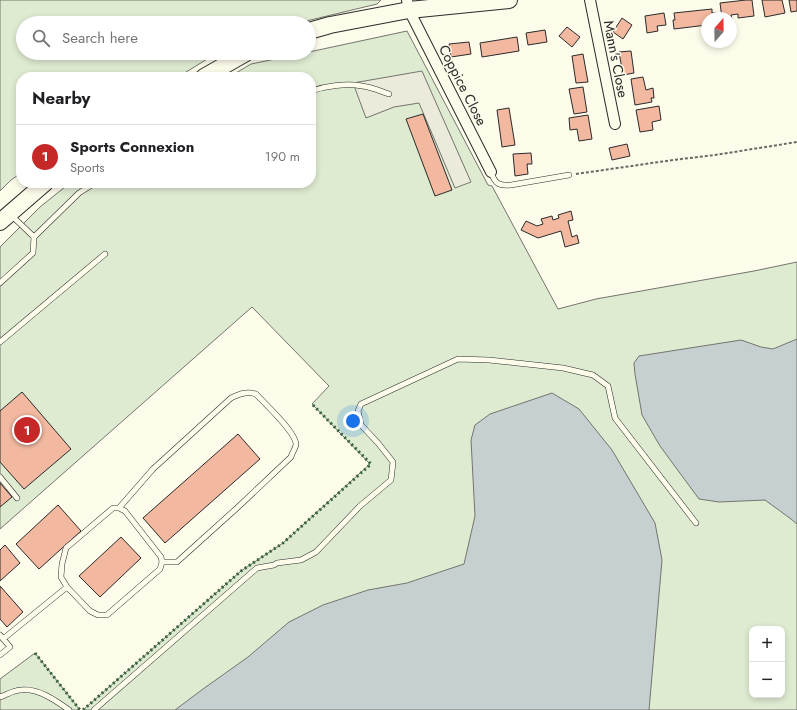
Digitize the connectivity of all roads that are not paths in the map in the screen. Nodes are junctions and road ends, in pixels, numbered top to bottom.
1 (509, 0) edge
2 (590, 0) edge
3 (408, 5) edge
4 (316, 29) edge
5 (234, 60) edge
6 (213, 72) edge
7 (316, 89) edge
8 (389, 94) dead end
9 (615, 124) dead end
10 (492, 172) joint
11 (569, 175) road end
12 (39, 188) edge
13 (86, 188) edge
14 (5, 218) edge
15 (34, 237) junction
16 (105, 254) dead end
17 (0, 283) edge
18 (0, 342) edge
19 (0, 477) edge
20 (17, 498) dead end
21 (119, 508) junction
22 (696, 523) dead end
23 (162, 562) junction
24 (67, 587) junction
25 (2, 637) edge
26 (0, 655) edge
27 (0, 697) edge
28 (69, 710) edge
29 (94, 710) edge

1 - 3 main road
2 - 9 street, Mann's Close
3 - 4 main road
3 - 10 street, Coppice Close
5 - 6 main road
7 - 8 lane
10 - 11 lane
12 - 14 main road
13 - 15 lane
14 - 15 lane
15 - 17 lane
16 - 18 lane
19 - 20 lane
21 - 23 lane
21 - 23 lane
21 - 24 lane
22 - 29 lane
23 - 24 lane
24 - 25 lane
25 - 26 lane
27 - 28 lane

